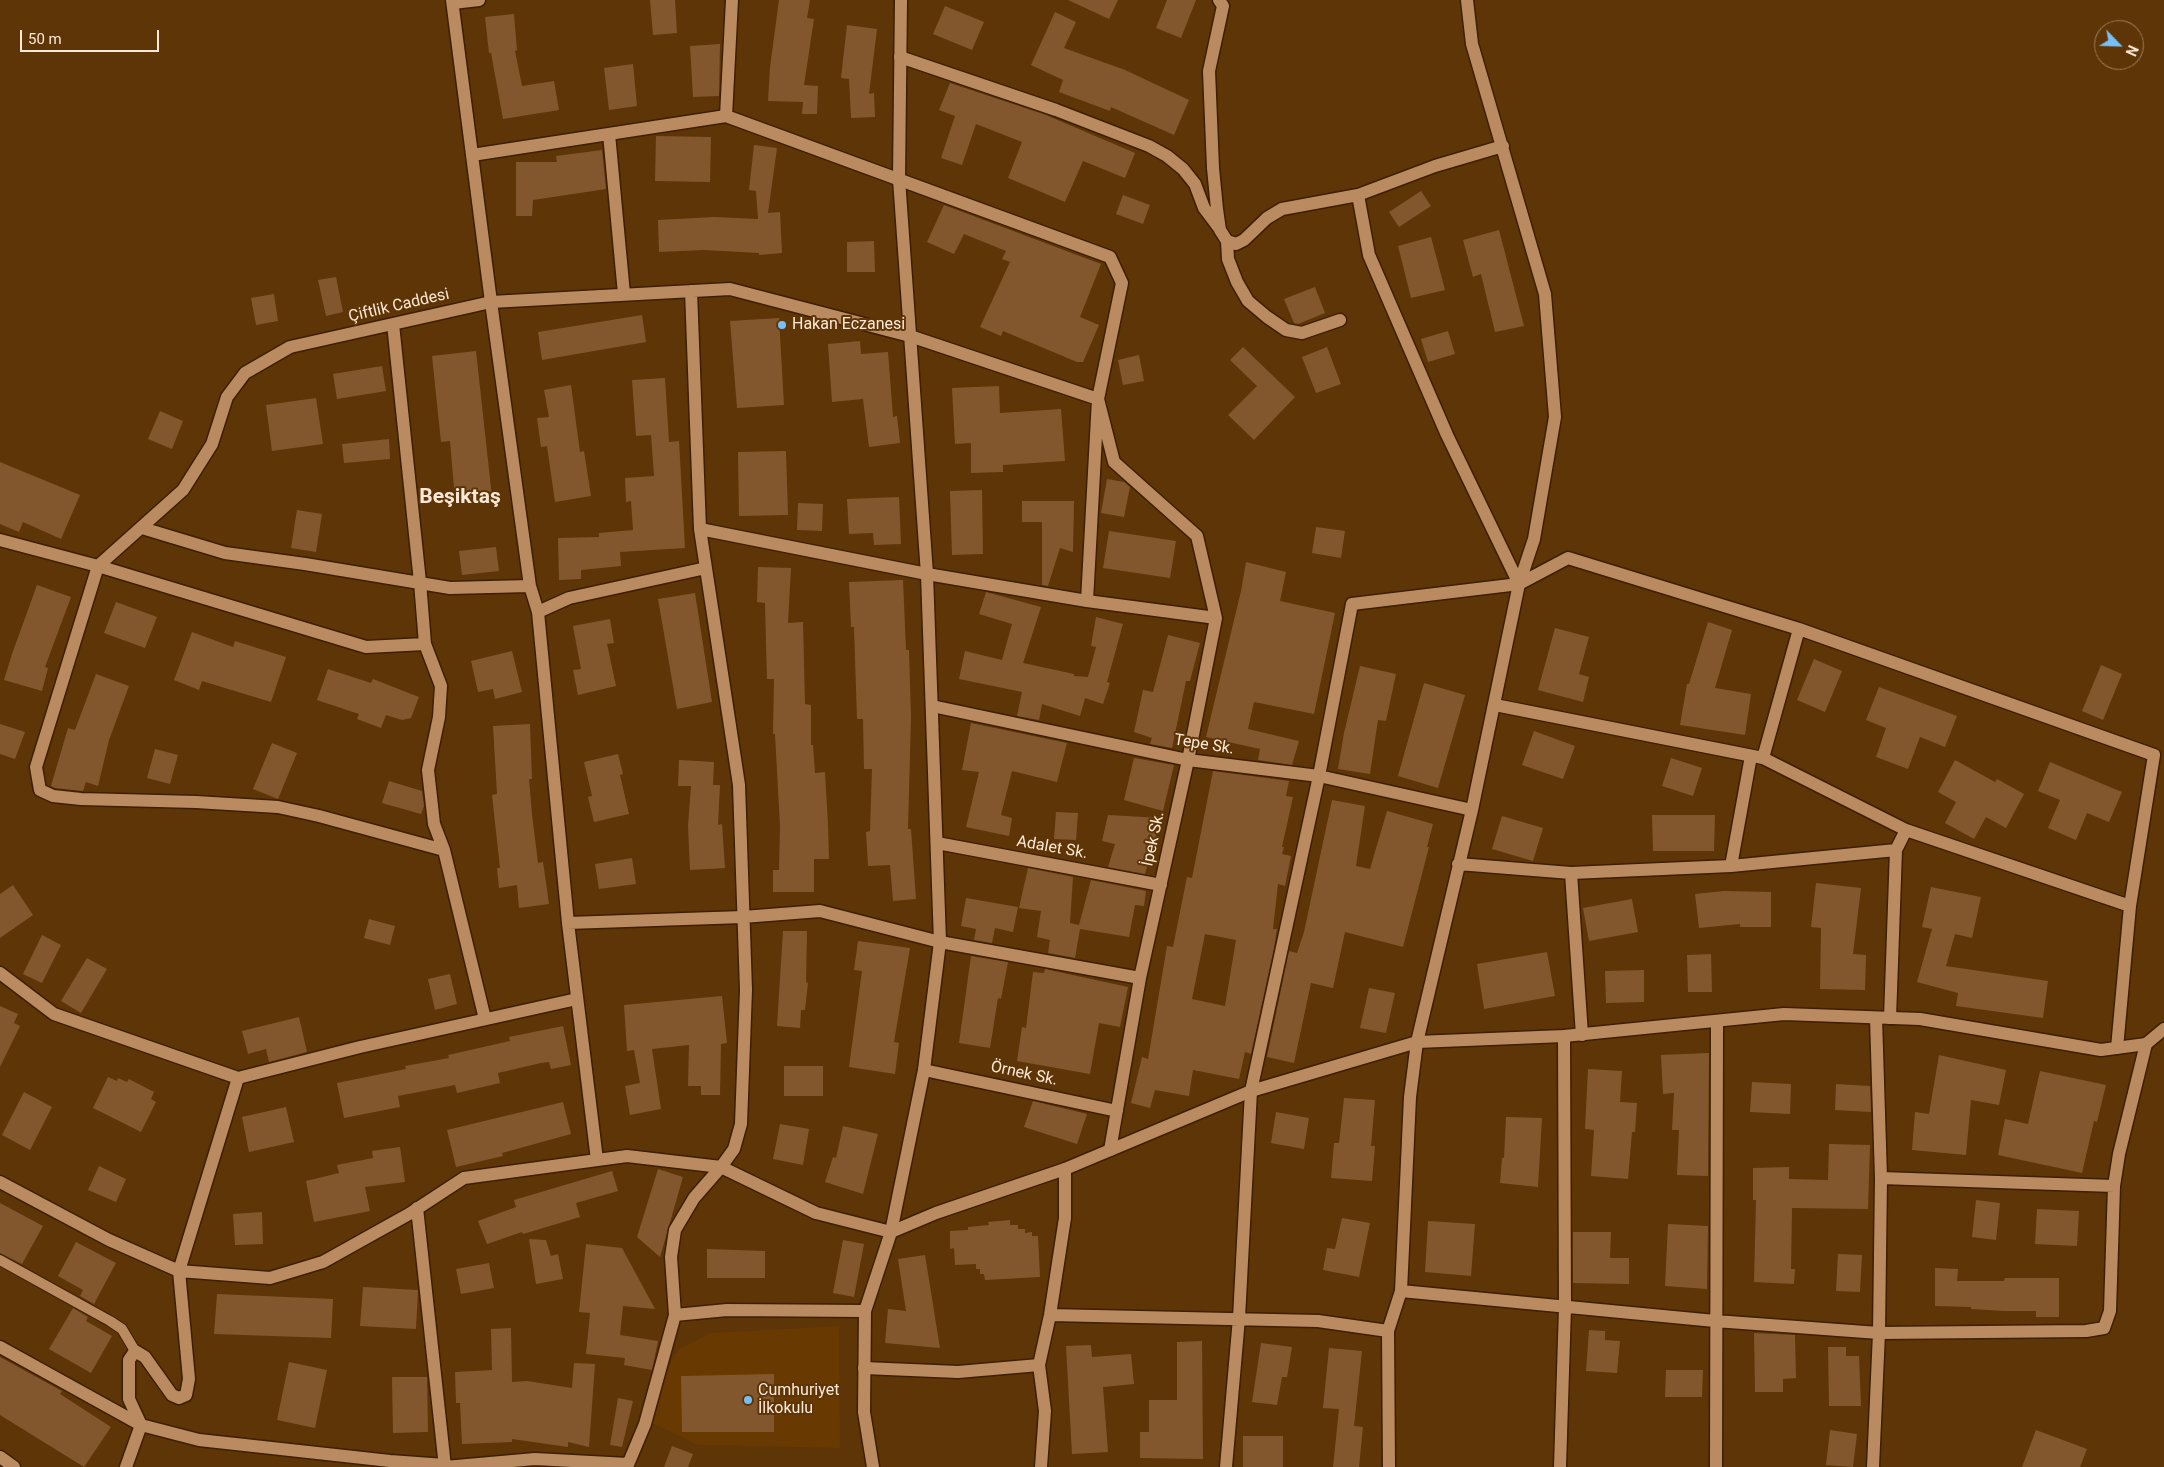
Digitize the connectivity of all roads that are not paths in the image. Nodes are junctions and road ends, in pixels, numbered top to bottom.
1 (479, 0) edge
2 (732, 0) edge
3 (901, 0) edge
4 (1219, 0) edge
5 (1467, 0) edge
6 (453, 2) edge
7 (900, 57) junction
8 (726, 116) junction
9 (609, 134) junction
10 (1503, 146) junction
11 (472, 155) junction
12 (899, 179) junction
13 (1358, 195) junction
14 (1220, 230) junction
15 (1227, 241) junction
16 (691, 290) junction
17 (624, 294) junction
18 (491, 302) junction
19 (1340, 320) dead end
20 (393, 324) junction
21 (910, 336) junction
22 (1098, 399) junction
23 (142, 528) junction
24 (700, 529) junction
25 (0, 540) edge
26 (98, 566) junction
27 (706, 568) junction
28 (928, 574) junction
29 (420, 582) junction
30 (1519, 584) junction
31 (530, 586) junction
32 (1087, 601) junction
33 (538, 612) junction
34 (1216, 618) junction
35 (1799, 629) junction
36 (425, 644) junction
37 (1495, 705) junction
38 (932, 706) junction
39 (1757, 757) junction
40 (1188, 760) junction
41 (1319, 776) junction
42 (1472, 810) junction
43 (1906, 830) junction
44 (937, 844) junction
45 (444, 850) junction
46 (1896, 850) junction
47 (1458, 864) junction
48 (1731, 866) junction
49 (1571, 873) junction
50 (1161, 885) junction
51 (2130, 906) junction
52 (743, 917) junction
53 (568, 924) junction
54 (940, 942) junction
55 (0, 973) edge
56 (1140, 978) junction
57 (577, 999) junction
58 (1876, 1018) junction
59 (1890, 1018) junction
60 (485, 1019) junction
61 (1717, 1021) junction
62 (2164, 1029) edge
63 (1582, 1035) junction
64 (1564, 1036) junction
65 (1417, 1042) junction
66 (2146, 1044) junction
67 (2117, 1048) junction
68 (924, 1070) junction
69 (238, 1078) junction
70 (1251, 1091) junction
71 (1117, 1111) junction
72 (1110, 1150) junction
73 (597, 1160) junction
74 (721, 1167) junction
75 (1064, 1169) junction
76 (1881, 1178) junction
77 (0, 1182) edge
78 (2114, 1186) junction
79 (417, 1208) junction
80 (891, 1232) junction
81 (0, 1260) edge
82 (179, 1271) junction
83 (1401, 1291) junction
84 (1565, 1307) junction
85 (865, 1311) junction
86 (675, 1315) junction
87 (1050, 1315) junction
88 (1239, 1318) junction
89 (1715, 1321) junction
90 (1388, 1331) junction
91 (1879, 1333) junction
92 (0, 1347) edge
93 (135, 1351) junction
94 (1039, 1364) junction
95 (864, 1368) junction
96 (141, 1425) junction
97 (0, 1457) edge
98 (445, 1466) edge
99 (628, 1466) edge
100 (14, 1467) edge
101 (126, 1467) edge
102 (873, 1467) edge
103 (1041, 1467) edge
104 (1226, 1467) edge
105 (1389, 1467) edge
106 (1560, 1467) edge
107 (1716, 1467) edge
108 (1873, 1467) edge

1 - 6 street
2 - 8 street
3 - 7 street
4 - 14 street
5 - 10 street
6 - 11 street
7 - 12 street
7 - 14 street
8 - 9 street
8 - 12 street
9 - 11 street
9 - 17 street
10 - 13 street
10 - 30 street
11 - 18 street
12 - 21 street
12 - 22 street
13 - 15 street
13 - 30 street
14 - 15 street
15 - 19 street
16 - 17 street, Çiftlik Caddesi
16 - 21 street, Çiftlik Caddesi
16 - 24 street
17 - 18 street, Çiftlik Caddesi
18 - 20 street, Çiftlik Caddesi
18 - 31 street
20 - 23 street, Çiftlik Caddesi
20 - 29 street
21 - 22 street, Çiftlik Caddesi
21 - 28 street
22 - 32 street
22 - 34 street, İpek Sk.
23 - 26 street, Çiftlik Caddesi
23 - 29 street
24 - 27 street
24 - 28 street
25 - 26 street
26 - 36 street
26 - 45 street
27 - 33 street
27 - 52 street
28 - 32 street
28 - 38 street
29 - 31 street
29 - 36 street
30 - 35 street
30 - 37 street
30 - 41 street
31 - 33 street
32 - 34 street
33 - 53 street
34 - 40 street, İpek Sk.
35 - 39 street
35 - 51 street
36 - 45 street
37 - 39 street
37 - 42 street
38 - 40 street, Tepe Sk.
38 - 44 street
39 - 43 street
39 - 48 street
40 - 41 street, Tepe Sk.
40 - 50 street, İpek Sk.
41 - 42 street, Tepe Sk.
41 - 70 street
42 - 47 street
43 - 46 street
43 - 51 street
44 - 50 street, Adalet Sk.
44 - 54 street
45 - 60 street
46 - 48 street
46 - 59 street
47 - 49 street
47 - 65 street
48 - 49 street
49 - 63 street
50 - 56 street, İpek Sk.
51 - 67 street
52 - 53 street
52 - 54 street
52 - 74 street
53 - 57 street
54 - 56 street
54 - 68 street
55 - 69 street
56 - 71 street, İpek Sk.
57 - 60 street
57 - 73 street
58 - 59 street
58 - 61 street
58 - 76 street
59 - 67 street
60 - 69 street
61 - 63 street
61 - 89 street
62 - 66 street
63 - 64 street
64 - 65 street
64 - 84 street
65 - 70 street
65 - 83 street
66 - 67 street
66 - 78 street
68 - 71 street, Örnek Sk.
68 - 80 street
69 - 82 street
70 - 72 street
70 - 88 street
71 - 72 street, İpek Sk.
72 - 75 street
73 - 74 street
73 - 79 street
74 - 80 street
74 - 86 street
75 - 80 street
75 - 87 street
76 - 78 street
76 - 91 street
77 - 82 street
78 - 91 street
79 - 82 street
79 - 98 street
80 - 85 street
81 - 93 lane
82 - 93 street
83 - 84 street
83 - 90 street
84 - 89 street
84 - 106 street
85 - 86 street
85 - 95 street
86 - 99 street
87 - 88 street
87 - 94 street
88 - 90 street
88 - 104 street
89 - 91 street
89 - 107 street
90 - 105 street
91 - 108 street
92 - 96 street
93 - 96 street
94 - 95 street
94 - 103 street
95 - 102 street
96 - 98 street
96 - 101 street
97 - 100 street
98 - 99 street

